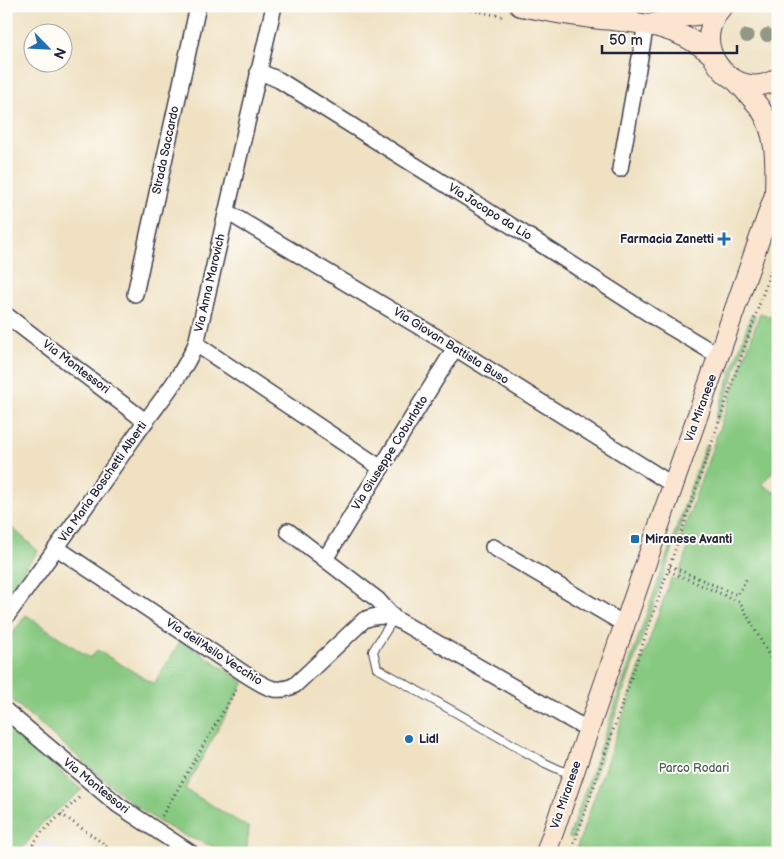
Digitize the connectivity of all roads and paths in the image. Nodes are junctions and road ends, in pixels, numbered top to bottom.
1 (198, 6) edge
2 (274, 6) edge
3 (520, 6) edge
4 (722, 8) edge
5 (649, 24) junction
6 (711, 54) junction
7 (258, 71) junction
8 (778, 78) edge
9 (737, 82) junction
10 (620, 169) dead end
11 (776, 189) edge
12 (227, 212) junction
13 (778, 250) edge
14 (135, 294) dead end
15 (6, 315) edge
16 (196, 344) junction
17 (455, 348) junction
18 (719, 356) junction
19 (146, 421) junction
20 (381, 468) junction
21 (673, 485) junction
22 (288, 531) dead end
23 (493, 547) dead end
24 (57, 548) junction
25 (325, 559) junction
26 (670, 566) junction
27 (668, 571) junction
28 (748, 577) dead end
29 (6, 617) edge
30 (394, 618) junction
31 (624, 624) junction
32 (778, 672) edge
33 (245, 674) junction
34 (6, 710) edge
35 (590, 728) junction
36 (573, 774) junction
37 (92, 785) junction
38 (61, 814) junction
39 (155, 830) junction
40 (27, 853) edge
41 (117, 853) edge
42 (191, 853) edge
43 (546, 853) edge
44 (571, 853) edge

1 - 14 street, Strada Saccardo
2 - 7 street, Via Anna Marovich
3 - 5 street
4 - 5 street
4 - 6 street
5 - 6 street
5 - 10 street
6 - 9 street, Via Miranese
7 - 12 street, Via Anna Marovich
7 - 18 street, Via Jacopo da Lio
8 - 9 street
9 - 11 street, Via Miranese
11 - 18 street, Via Miranese
12 - 16 street, Via Anna Marovich
12 - 17 street, Via Giovan Battista Buso
13 - 26 path
15 - 19 street, Via Montessori
16 - 19 street, Via Maria Boschetti Alberti
16 - 20 street, Via Anna Marovich
17 - 20 street, Via Giuseppe Coburlotto
17 - 21 street, Via Giovan Battista Buso
18 - 21 street, Via Miranese
19 - 24 street, Via Maria Boschetti Alberti
20 - 25 street, Via Giuseppe Coburlotto
21 - 31 street, Via Miranese
22 - 25 street
23 - 31 street
24 - 29 street, Via Maria Boschetti Alberti
24 - 33 street, Via dell'Asilo Vecchio
25 - 30 street
26 - 27 path
26 - 28 path
27 - 32 path
27 - 44 path
30 - 33 street, Via dell'Asilo Vecchio
30 - 35 street
30 - 36 lane
31 - 35 street, Via Miranese
33 - 39 path
34 - 37 street, Via Montessori
35 - 36 street, Via Miranese
36 - 43 street, Via Miranese
37 - 38 path
37 - 39 street, Via Montessori
38 - 40 path
38 - 41 path
39 - 42 street, Via Montessori

